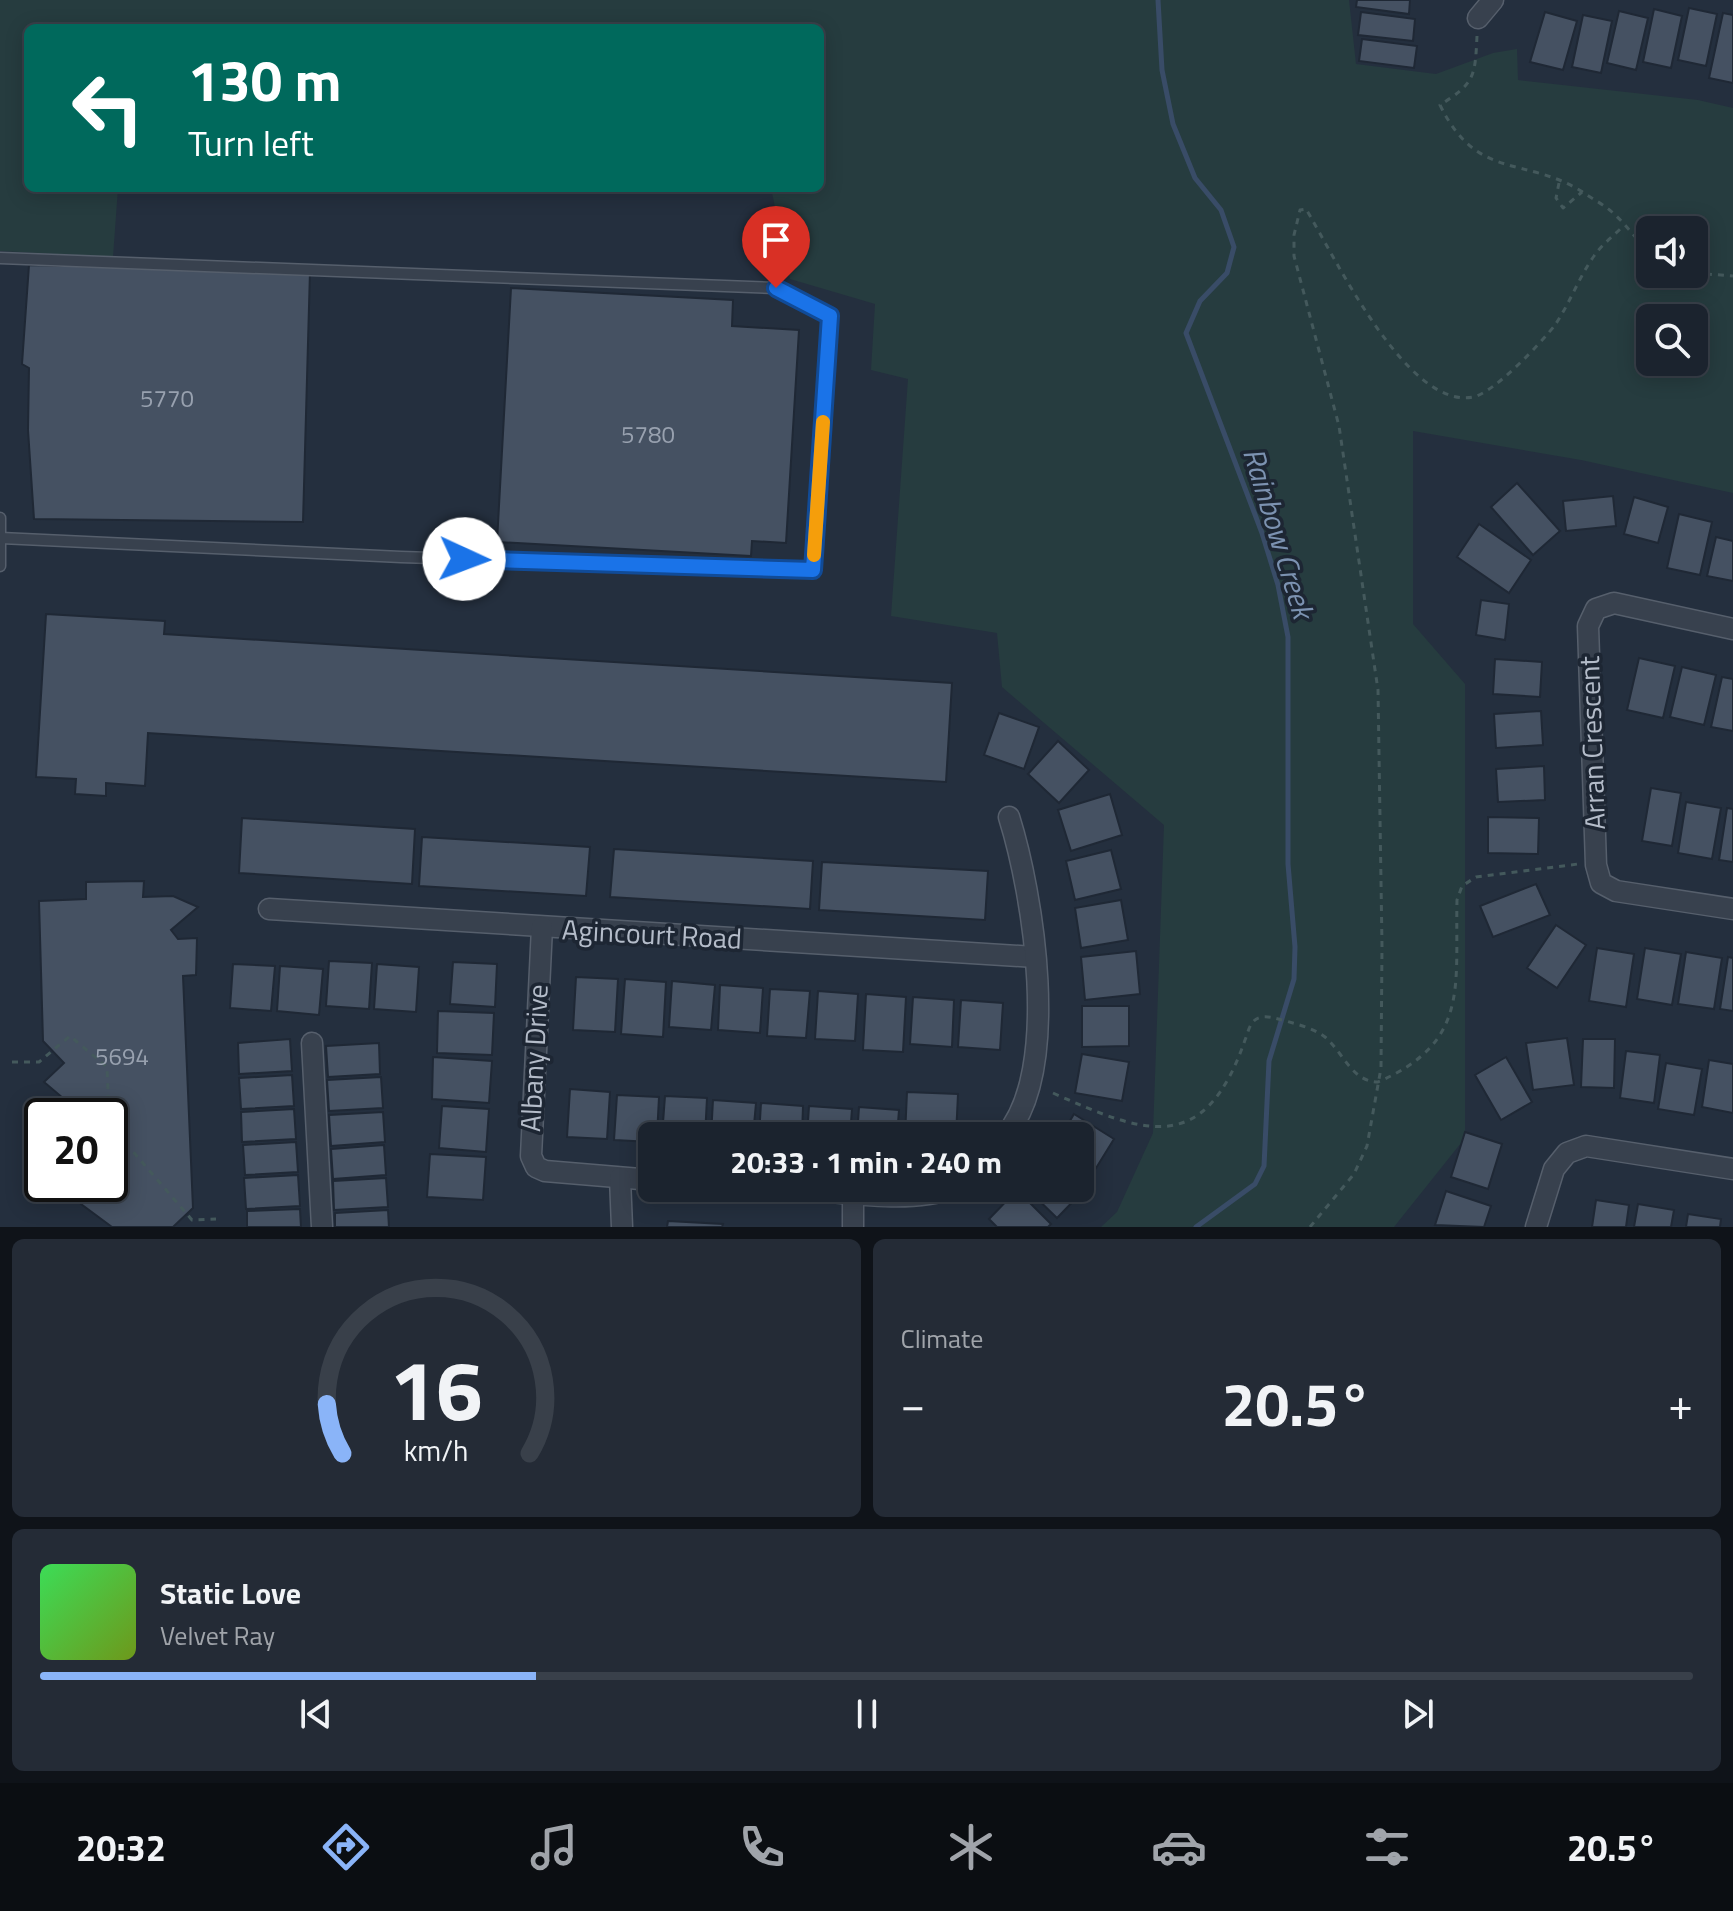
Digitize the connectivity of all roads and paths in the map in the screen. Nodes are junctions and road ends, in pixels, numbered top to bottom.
1 (1493, 0) edge
2 (1478, 18) joint
3 (1560, 182) junction
4 (1582, 192) junction
5 (1624, 225) junction
6 (1636, 237) edge
7 (0, 258) edge
8 (1708, 274) edge
9 (1733, 276) edge
10 (0, 518) edge
11 (1, 538) edge
12 (0, 566) edge
13 (1733, 629) edge
14 (1009, 817) dead end
15 (1581, 864) dead end
16 (269, 909) dead end
17 (1733, 909) edge
18 (542, 927) junction
19 (1035, 957) junction
20 (312, 1043) dead end
21 (12, 1062) dead end
22 (1378, 1082) junction
23 (1053, 1093) dead end
24 (108, 1098) edge
25 (1014, 1122) edge
26 (128, 1146) edge
27 (1733, 1169) edge
28 (620, 1178) junction
29 (638, 1179) edge
30 (853, 1202) edge
31 (216, 1219) dead end
32 (322, 1227) edge
33 (622, 1227) edge
34 (853, 1227) edge
35 (1310, 1227) edge
36 (1536, 1227) edge

1 - 2 street
2 - 3 path
3 - 4 path
3 - 4 path
4 - 5 path
5 - 6 path
5 - 22 path
7 - 11 lane
8 - 9 path
10 - 11 lane
11 - 12 lane
13 - 17 street, Arran Crescent
14 - 19 street
15 - 22 path
16 - 18 street, Agincourt Road
18 - 19 street, Agincourt Road
18 - 28 street, Albany Drive
19 - 25 street
20 - 32 street
21 - 24 path
22 - 23 path
22 - 35 path
26 - 31 path
27 - 36 street
28 - 29 street, Albany Drive
28 - 33 street
30 - 34 street

